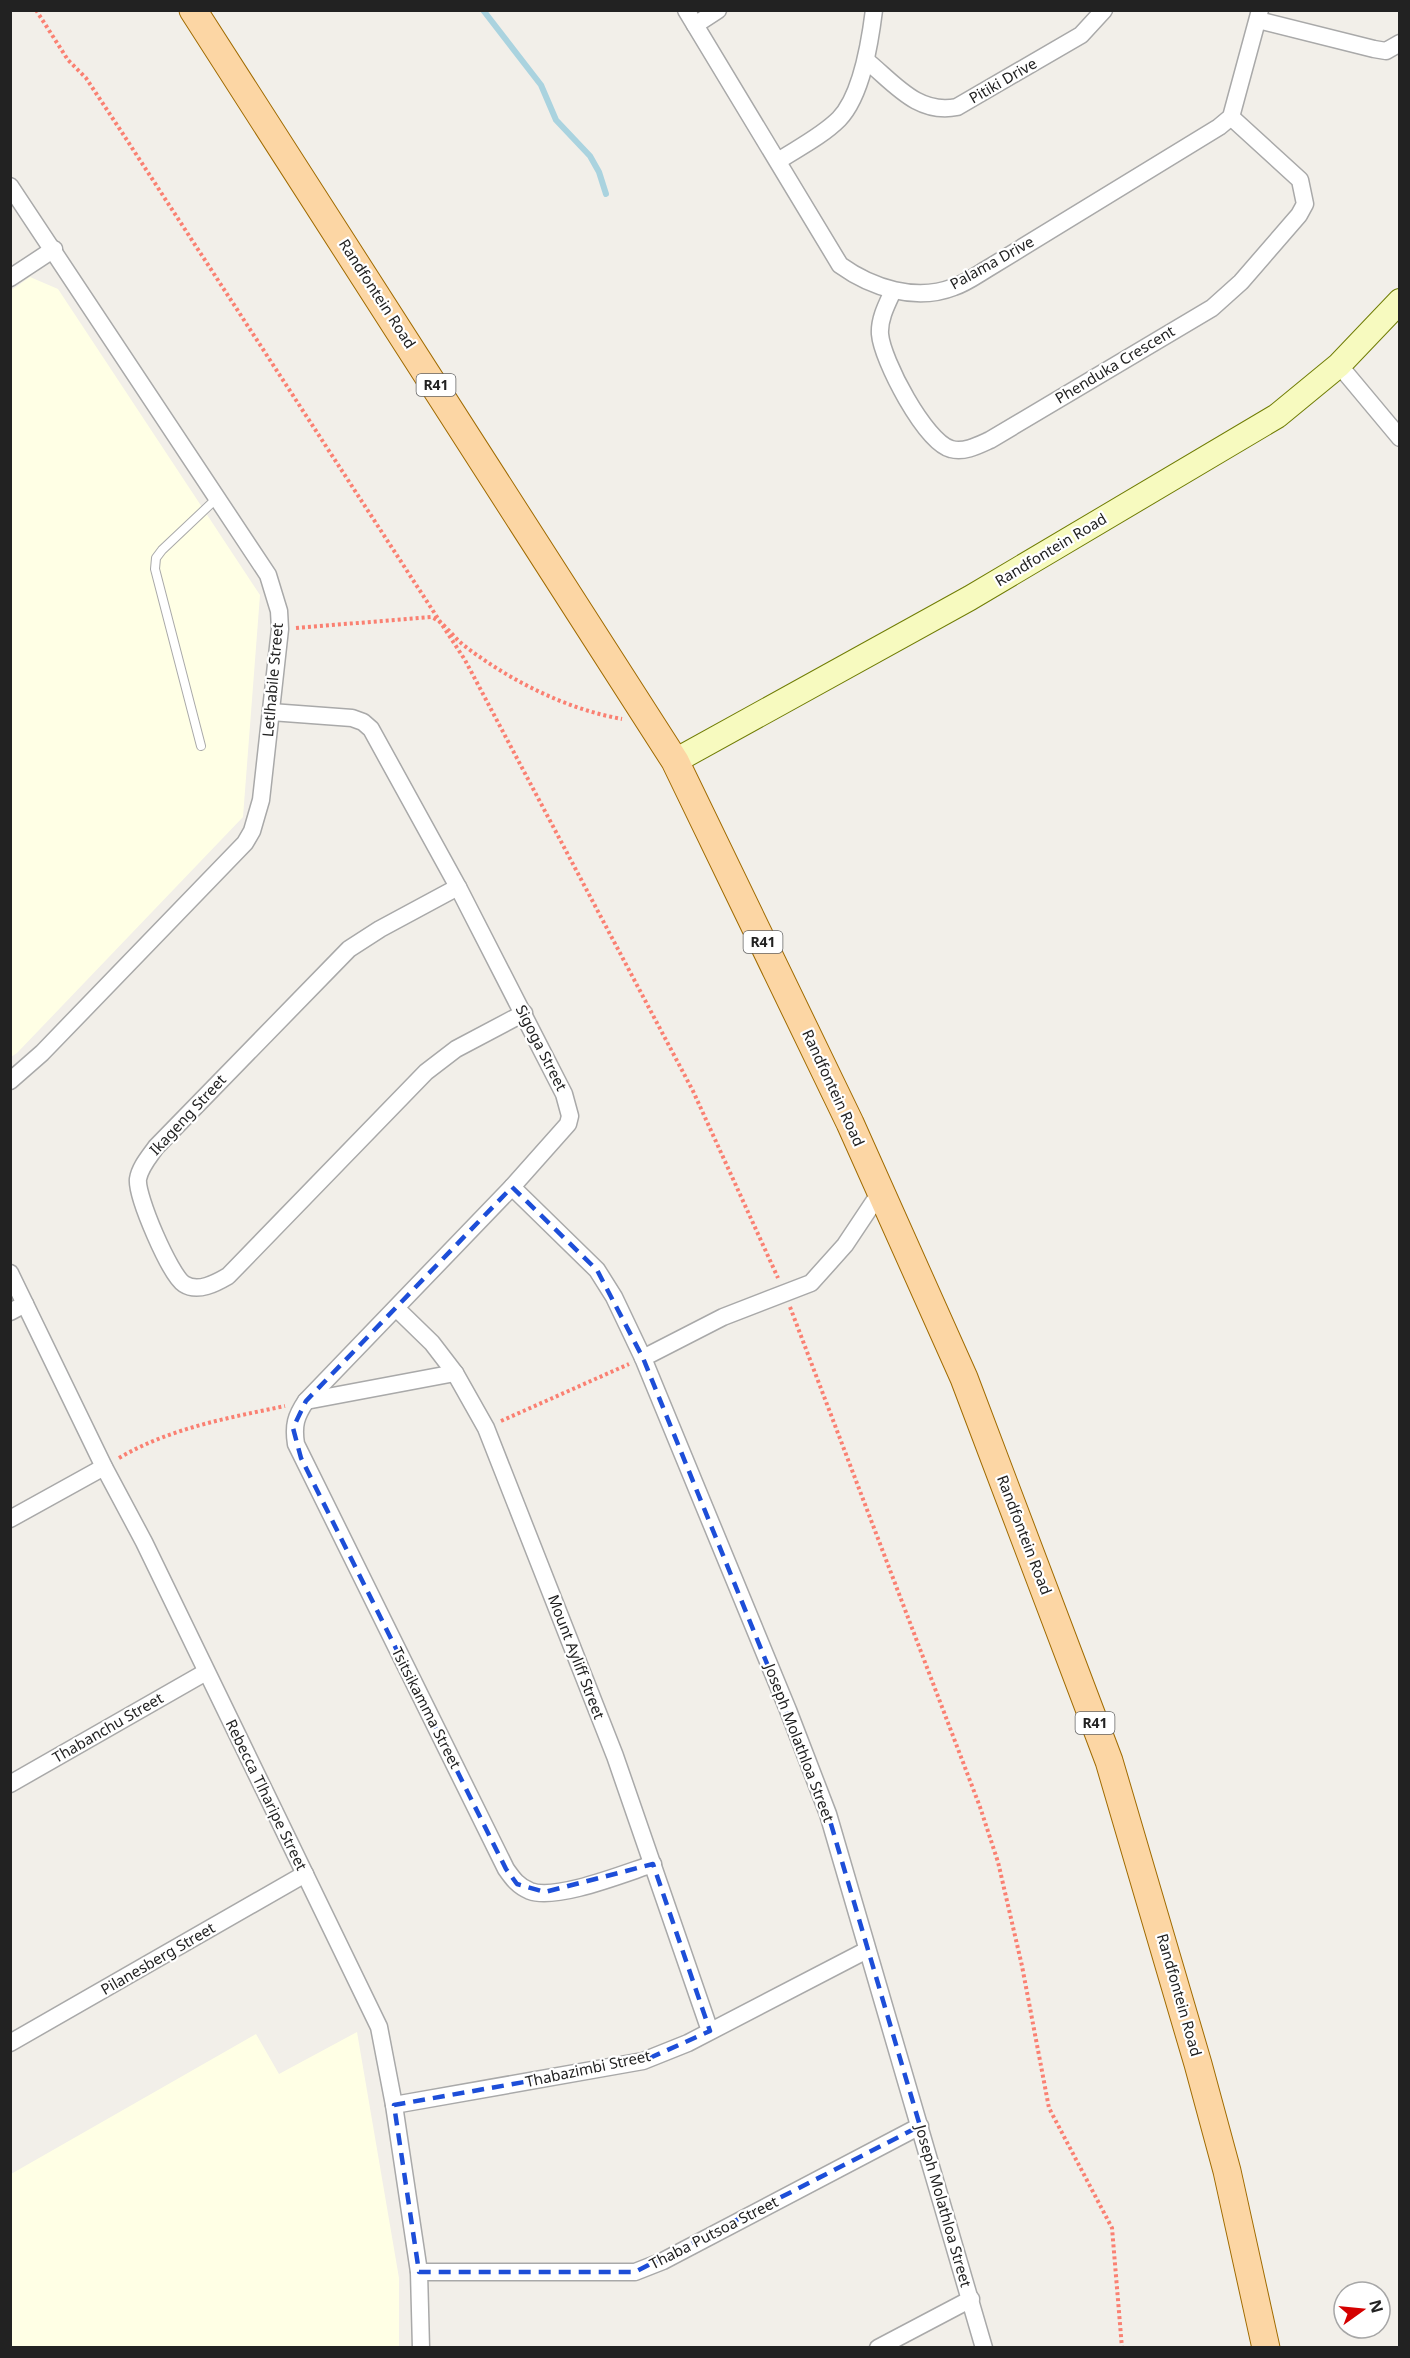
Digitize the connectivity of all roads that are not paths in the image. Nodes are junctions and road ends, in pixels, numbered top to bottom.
1 (194, 10) edge
2 (718, 10) edge
3 (874, 10) edge
4 (1104, 10) edge
5 (1259, 15) edge
6 (690, 18) edge
7 (1400, 43) edge
8 (867, 61) junction
9 (1231, 117) junction
10 (778, 160) junction
11 (10, 186) edge
12 (54, 249) junction
13 (10, 278) edge
14 (893, 291) junction
15 (1400, 301) edge
16 (1340, 364) junction
17 (1400, 438) edge
18 (217, 497) junction
19 (271, 712) junction
20 (201, 746) dead end
21 (675, 761) junction
22 (458, 887) junction
23 (524, 1013) junction
24 (10, 1081) edge
25 (512, 1187) junction
26 (881, 1191) junction
27 (10, 1273) edge
28 (18, 1308) edge
29 (396, 1308) junction
30 (644, 1358) junction
31 (455, 1373) junction
32 (306, 1401) junction
33 (104, 1467) junction
34 (10, 1519) edge
35 (206, 1672) junction
36 (10, 1784) edge
37 (653, 1864) junction
38 (305, 1874) junction
39 (867, 1950) junction
40 (710, 2031) junction
41 (10, 2043) edge
42 (394, 2105) junction
43 (920, 2126) junction
44 (419, 2272) junction
45 (971, 2299) junction
46 (421, 2348) edge
47 (878, 2348) edge
48 (984, 2348) edge
49 (1266, 2348) edge

1 - 21 main road, Randfontein Road / R41
2 - 6 street
3 - 8 street
4 - 8 street, Pitiki Drive
5 - 7 street
5 - 9 street
6 - 10 street, Palama Drive
8 - 10 street
9 - 14 street, Palama Drive
9 - 14 street, Phenduka Crescent
10 - 14 street, Palama Drive
11 - 12 street, Letlhabile Street
12 - 13 street
12 - 18 street, Letlhabile Street
15 - 16 street, Randfontein Road
16 - 17 street
16 - 21 street, Randfontein Road
18 - 19 street, Letlhabile Street
18 - 20 lane
19 - 22 street, Sigoga Street
19 - 24 street, Letlhabile Street
21 - 26 main road, Randfontein Road / R41
22 - 23 street, Sigoga Street
22 - 23 street, Ikageng Street
23 - 25 street, Sigoga Street
25 - 29 street, Sigoga Street
25 - 30 street, Joseph Molathloa Street
26 - 30 street
26 - 49 main road, Randfontein Road / R41
27 - 28 street, Rebecca Tlharipe Street
28 - 33 street, Rebecca Tlharipe Street
29 - 31 street, Mount Ayliff Street
29 - 32 street, Sigoga Street
30 - 39 street, Joseph Molathloa Street
31 - 32 street
31 - 37 street, Mount Ayliff Street
32 - 37 street, Tsitsikamma Street
33 - 34 street
33 - 35 street, Rebecca Tlharipe Street
35 - 36 street, Thabanchu Street
35 - 38 street, Rebecca Tlharipe Street
37 - 40 street, Mount Ayliff Street
38 - 41 street, Pilanesberg Street
38 - 42 street, Rebecca Tlharipe Street
39 - 40 street, Thabazimbi Street
39 - 43 street, Joseph Molathloa Street
40 - 42 street, Thabazimbi Street
42 - 44 street, Rebecca Tlharipe Street
43 - 44 street, Thaba Putsoa Street
43 - 45 street, Joseph Molathloa Street
44 - 46 street, Rebecca Tlharipe Street
45 - 47 street
45 - 48 street, Joseph Molathloa Street

